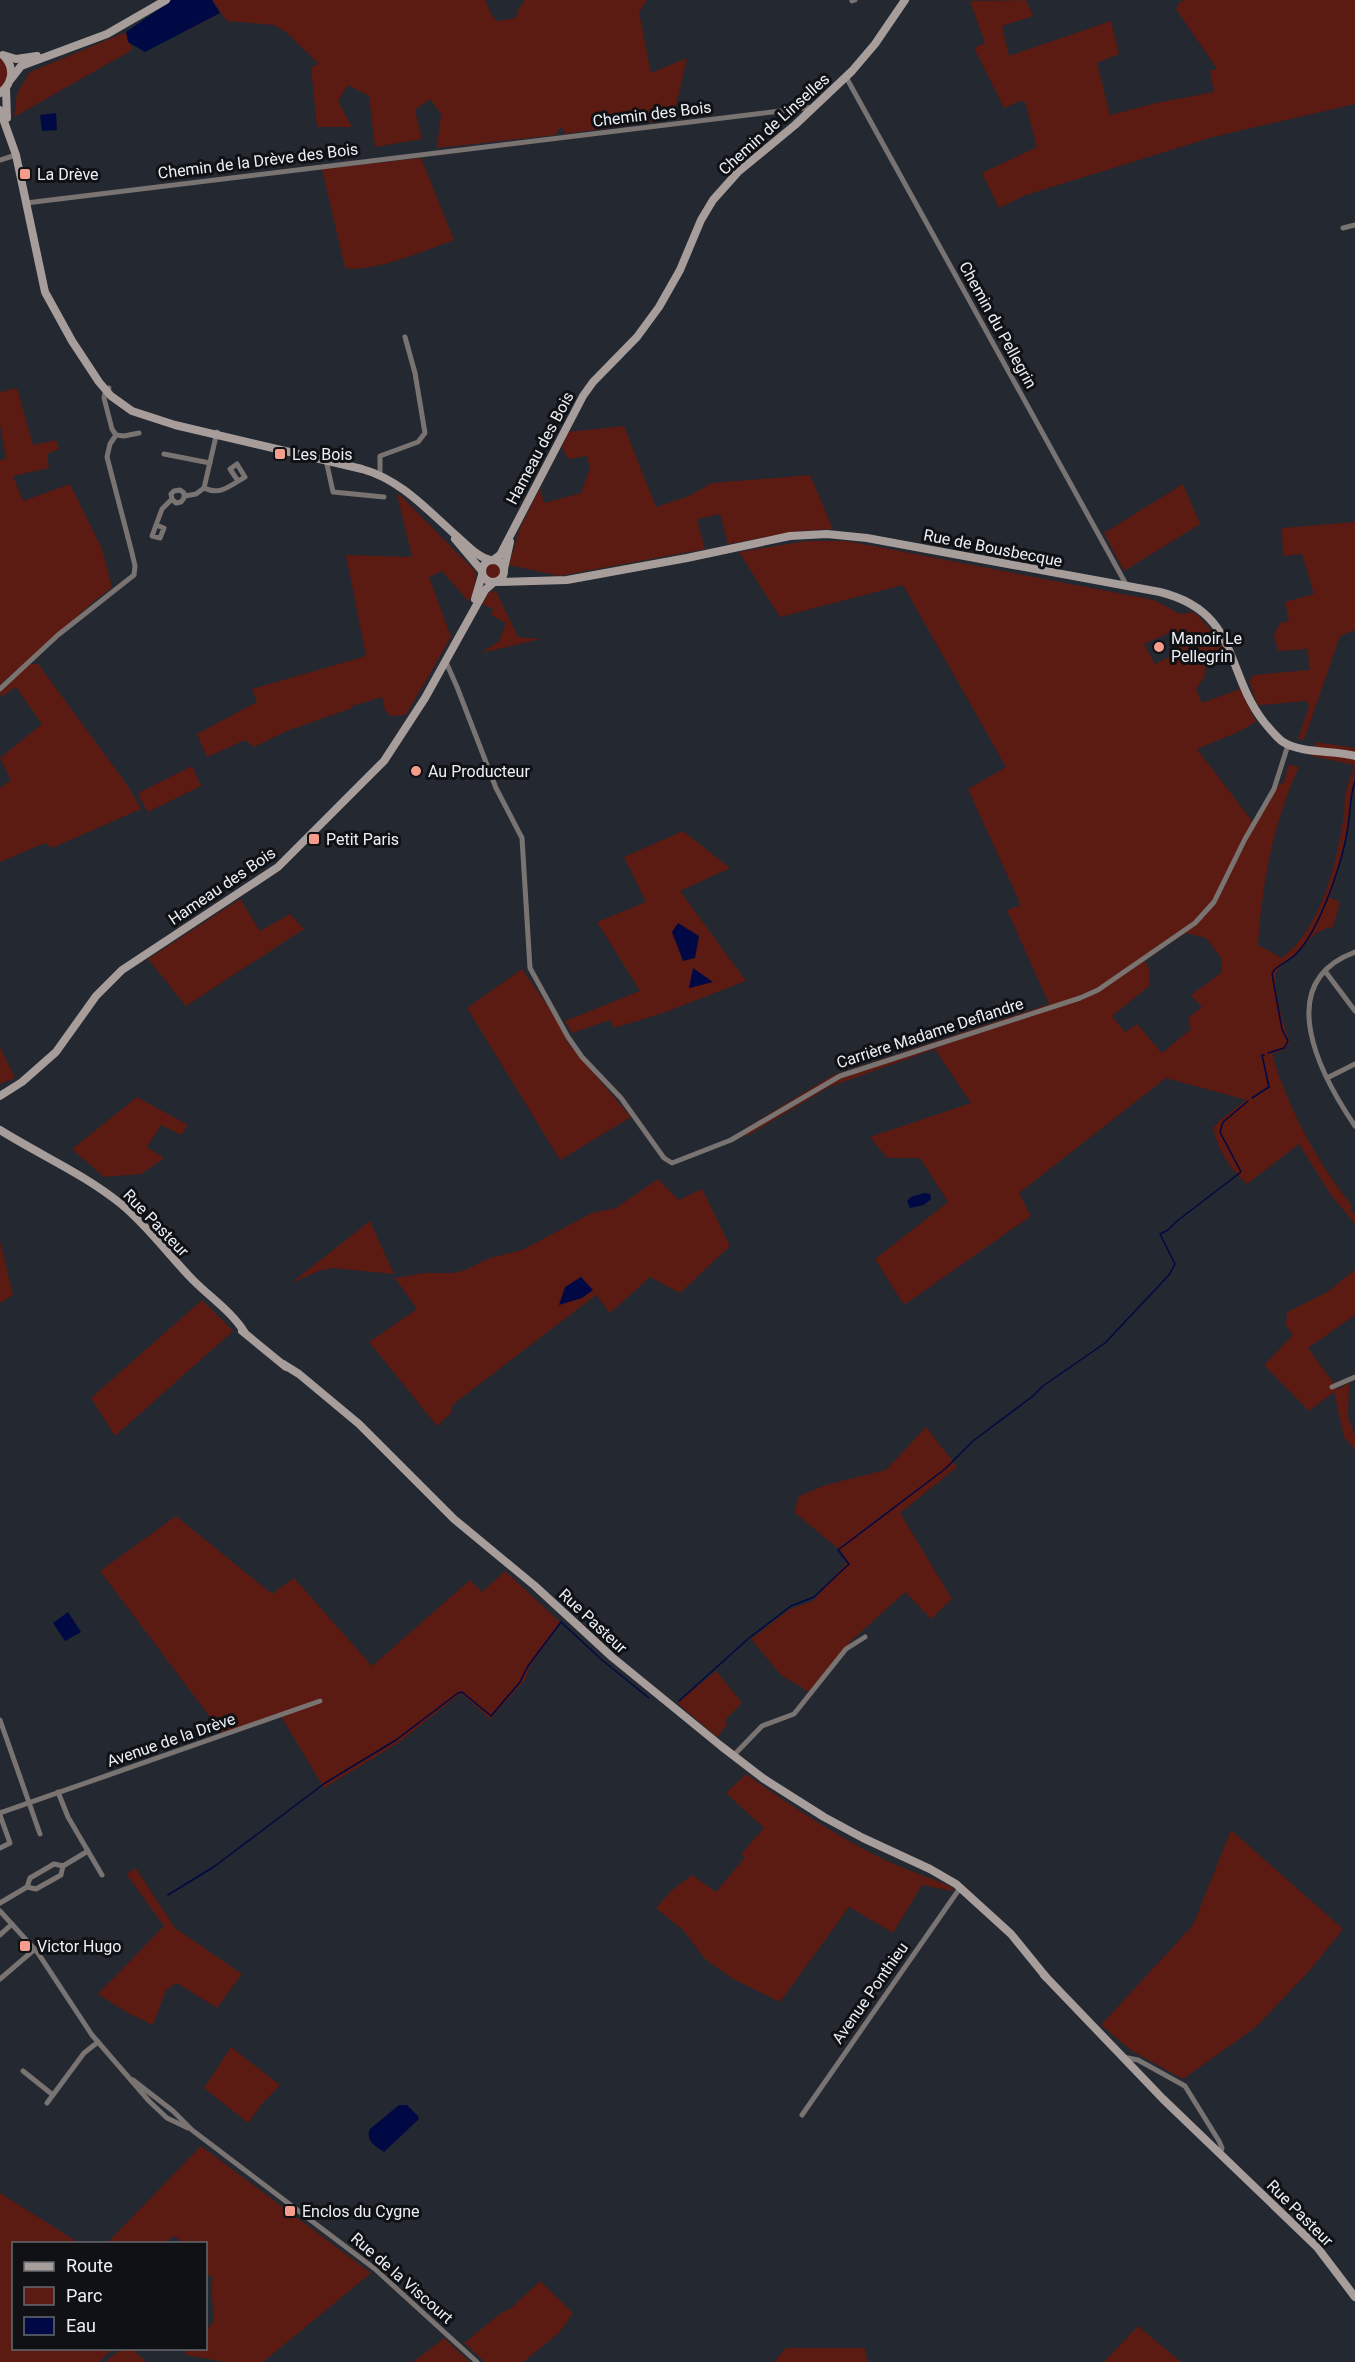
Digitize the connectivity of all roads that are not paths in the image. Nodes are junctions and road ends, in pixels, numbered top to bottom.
1 (166, 0) edge
2 (905, 0) edge
3 (62, 51) junction
4 (1, 54) edge
5 (846, 77) junction
6 (9, 83) junction
7 (0, 93) edge
8 (814, 107) junction
9 (0, 110) edge
10 (9, 132) junction
11 (493, 147) joint
12 (16, 155) junction
13 (0, 160) edge
14 (26, 203) junction
15 (1355, 225) edge
16 (1343, 228) dead end
17 (405, 337) dead end
18 (611, 363) joint
19 (108, 389) junction
20 (139, 433) dead end
21 (217, 434) junction
22 (116, 435) junction
23 (164, 454) dead end
24 (326, 460) junction
25 (210, 464) junction
26 (380, 475) junction
27 (238, 481) dead end
28 (204, 488) junction
29 (185, 496) junction
30 (384, 497) dead end
31 (172, 499) junction
32 (518, 518) junction
33 (438, 520) junction
34 (156, 525) dead end
35 (492, 560) junction
36 (504, 570) junction
37 (482, 573) junction
38 (550, 581) junction
39 (495, 582) junction
40 (1127, 586) junction
41 (466, 621) junction
42 (446, 662) junction
43 (0, 689) edge
44 (1288, 745) junction
45 (1355, 756) edge
46 (1355, 952) edge
47 (1325, 971) junction
48 (1355, 1011) edge
49 (1355, 1064) edge
50 (37, 1070) junction
51 (1327, 1078) junction
52 (0, 1090) edge
53 (0, 1096) edge
54 (1355, 1126) edge
55 (0, 1130) edge
56 (0, 1135) edge
57 (31, 1148) junction
58 (1355, 1377) edge
59 (1332, 1387) dead end
60 (865, 1636) dead end
61 (320, 1701) dead end
62 (0, 1720) edge
63 (733, 1756) junction
64 (58, 1792) junction
65 (29, 1802) junction
66 (0, 1814) edge
67 (40, 1834) dead end
68 (0, 1848) edge
69 (88, 1851) junction
70 (63, 1866) junction
71 (102, 1875) dead end
72 (27, 1887) junction
73 (960, 1888) junction
74 (0, 1903) edge
75 (0, 1911) edge
76 (12, 1924) junction
77 (0, 1935) edge
78 (35, 1949) junction
79 (0, 1980) edge
80 (98, 2042) junction
81 (1123, 2057) junction
82 (23, 2071) dead end
83 (133, 2080) junction
84 (53, 2095) junction
85 (47, 2103) dead end
86 (802, 2115) dead end
87 (192, 2130) junction
88 (1220, 2154) junction
89 (1355, 2296) edge
90 (477, 2362) edge

1 - 3 street
2 - 5 street, Chemin de Linselles
3 - 4 street
3 - 6 street
4 - 6 street
5 - 8 street, Chemin de Linselles
5 - 40 street, Chemin du Pellegrin
6 - 7 street
6 - 10 street
8 - 11 street, Chemin des Bois
8 - 18 street, Chemin de Linselles
9 - 10 street
10 - 12 street
11 - 14 street, Chemin de la Drève des Bois
12 - 13 street
12 - 14 street
14 - 19 street
15 - 16 street
17 - 26 street
18 - 32 street, Hameau des Bois
19 - 21 street
19 - 22 street
20 - 22 street
21 - 24 street
21 - 25 street
22 - 43 street
23 - 25 street
24 - 26 street
24 - 30 street
25 - 28 street
26 - 33 street
27 - 28 street
28 - 29 street
29 - 31 street
29 - 31 street
31 - 34 street
32 - 35 street, Hameau des Bois
32 - 36 street, Hameau des Bois
33 - 35 street
33 - 37 street
35 - 36 street
35 - 37 street
36 - 38 street, Rue de Bousbecque
36 - 39 street
37 - 39 street
37 - 41 street, Hameau des Bois
38 - 39 street, Rue de Bousbecque
38 - 40 street, Rue de Bousbecque
39 - 41 street, Hameau des Bois
40 - 44 street, Rue de Bousbecque
41 - 42 street, Hameau des Bois
42 - 44 street, Carrière Madame Deflandre
42 - 50 street, Hameau des Bois
44 - 45 street
46 - 47 street
47 - 48 street
47 - 51 street
49 - 51 street
50 - 52 street, Hameau des Bois
50 - 53 street, Hameau des Bois
51 - 54 street
55 - 57 street, Rue Pasteur
56 - 57 street, Rue Pasteur
57 - 63 street, Rue Pasteur
58 - 59 street
60 - 63 street
61 - 64 street, Avenue de la Drève
62 - 65 street
63 - 73 street, Rue Pasteur
64 - 65 street, Avenue de la Drève
64 - 69 street
65 - 66 street, Avenue de la Drève
65 - 67 street
66 - 68 street, Avenue de la Drève
69 - 70 street
69 - 71 street
70 - 72 street
70 - 72 street
72 - 74 street
73 - 81 street, Rue Pasteur
73 - 86 street, Avenue Ponthieu
75 - 76 street, Rue de la Viscourt
76 - 77 street
76 - 78 street, Rue de la Viscourt
78 - 79 street
78 - 80 street, Rue de la Viscourt
80 - 83 street, Rue de la Viscourt
80 - 84 street
81 - 88 street, Rue Pasteur
81 - 88 street, Rue Pasteur
82 - 84 street
83 - 87 street, Rue de la Viscourt
83 - 87 street, Rue de la Viscourt
84 - 85 street
87 - 90 street, Rue de la Viscourt
88 - 89 street, Rue Pasteur

